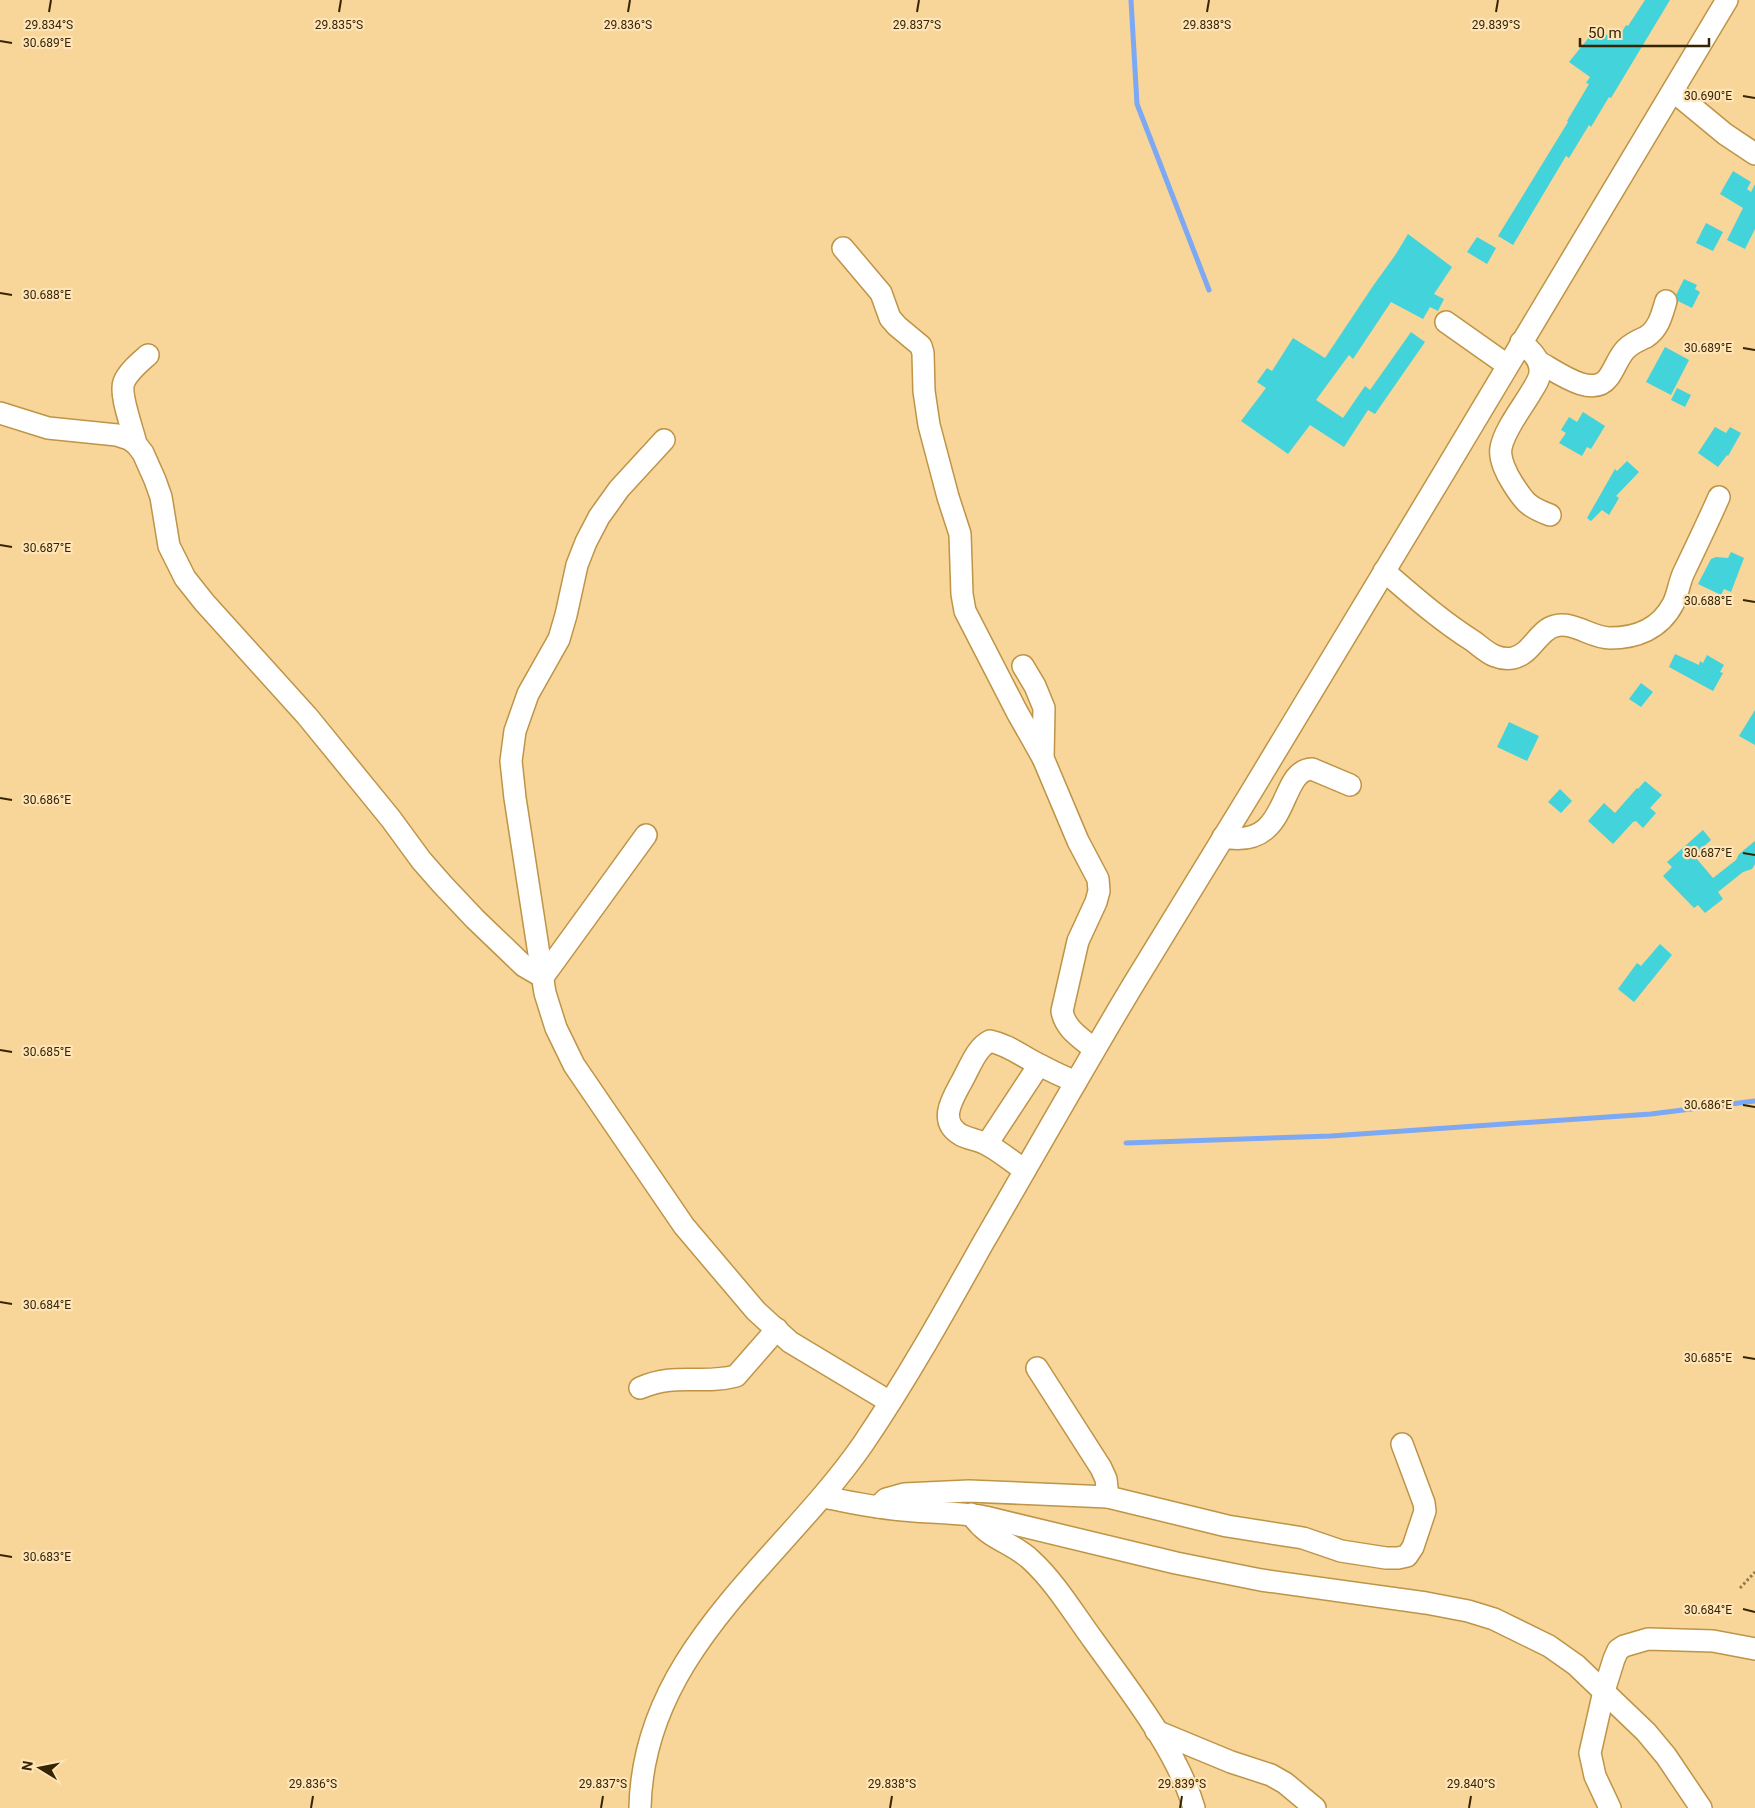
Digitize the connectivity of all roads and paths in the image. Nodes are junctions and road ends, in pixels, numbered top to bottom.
1 (1727, 0) edge
2 (1673, 91) junction
3 (1755, 154) edge
4 (843, 248) dead end
5 (1666, 301) dead end
6 (1446, 322) dead end
7 (1521, 342) junction
8 (148, 354) dead end
9 (1539, 362) junction
10 (1508, 365) junction
11 (0, 413) edge
12 (664, 440) dead end
13 (136, 444) junction
14 (1719, 497) dead end
15 (1550, 515) dead end
16 (1384, 570) junction
17 (1023, 666) dead end
18 (1043, 758) junction
19 (1350, 785) dead end
20 (646, 835) dead end
21 (1223, 837) junction
22 (543, 977) junction
23 (1094, 1049) junction
24 (1038, 1065) junction
25 (1076, 1082) junction
26 (987, 1144) junction
27 (1025, 1170) junction
28 (777, 1329) junction
29 (1037, 1368) dead end
30 (640, 1388) dead end
31 (890, 1402) junction
32 (1402, 1444) dead end
33 (823, 1497) junction
34 (1108, 1497) junction
35 (878, 1507) junction
36 (971, 1514) junction
37 (1755, 1572) edge
38 (1740, 1588) dead end
39 (1755, 1649) edge
40 (1604, 1691) junction
41 (1156, 1731) junction
42 (640, 1808) edge
43 (1194, 1808) edge
44 (1315, 1808) edge
45 (1610, 1808) edge
46 (1701, 1808) edge

1 - 2 street
2 - 3 street
2 - 7 street
4 - 18 street
5 - 9 street
6 - 10 street
7 - 9 street
7 - 10 street
8 - 13 street
9 - 15 street
10 - 16 street
11 - 13 street
12 - 22 street
13 - 22 street
14 - 16 street
16 - 21 street
17 - 18 street
18 - 23 street
19 - 21 street
20 - 22 street
21 - 23 street
22 - 28 street
23 - 25 street
24 - 25 street
24 - 26 street
24 - 26 street
25 - 27 street
26 - 27 street
27 - 31 street
28 - 30 street
28 - 31 street
29 - 34 street
31 - 33 street
32 - 34 street
33 - 35 street
33 - 42 street
34 - 35 street
35 - 36 street
36 - 40 street
36 - 41 street
37 - 38 path
39 - 40 street
40 - 45 street
40 - 46 street
41 - 43 street
41 - 44 street

